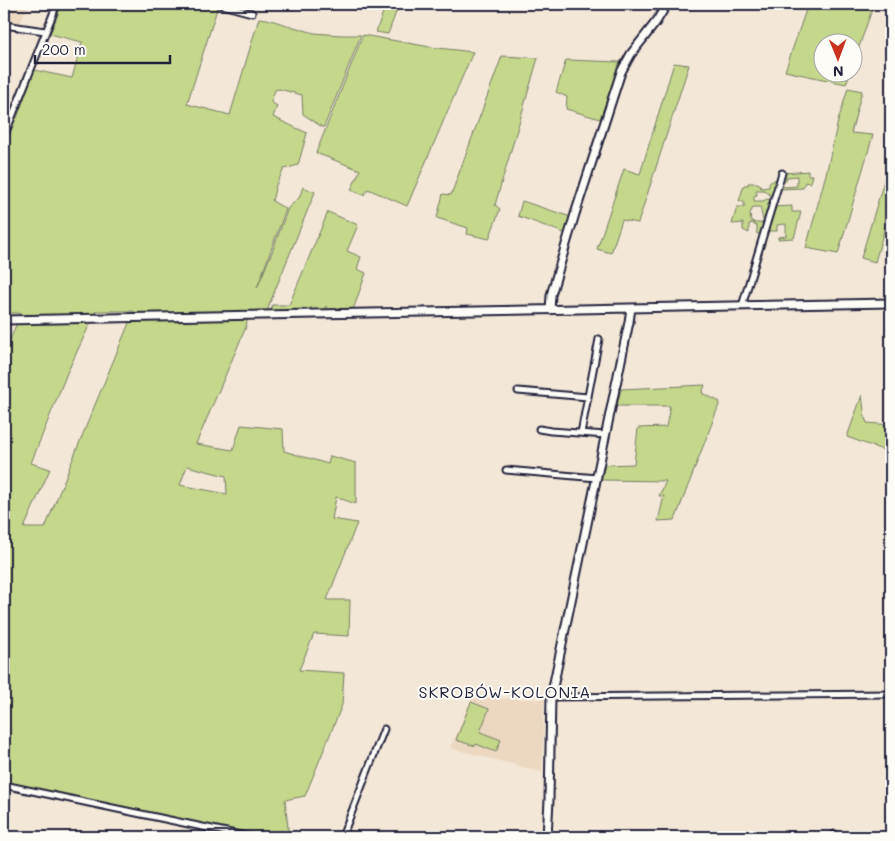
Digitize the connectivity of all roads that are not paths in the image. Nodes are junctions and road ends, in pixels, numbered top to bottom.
1 (57, 4) edge
2 (218, 4) edge
3 (666, 4) edge
4 (252, 12) dead end
5 (4, 25) edge
6 (45, 32) junction
7 (4, 137) edge
8 (782, 173) dead end
9 (891, 303) edge
10 (742, 306) junction
11 (631, 308) junction
12 (550, 310) junction
13 (4, 320) edge
14 (600, 339) dead end
15 (518, 391) dead end
16 (588, 397) junction
17 (539, 429) dead end
18 (581, 433) junction
19 (606, 435) junction
20 (506, 470) dead end
21 (596, 478) junction
22 (891, 694) edge
23 (551, 697) junction
24 (384, 729) dead end
25 (4, 785) edge
26 (250, 837) edge
27 (342, 837) edge
28 (547, 837) edge

1 - 6 street
2 - 4 street
3 - 12 main road
5 - 6 street
6 - 7 street
8 - 10 street
9 - 10 main road
10 - 11 main road
11 - 12 main road
11 - 19 main road
12 - 13 main road
14 - 16 street
15 - 16 street
16 - 18 street
17 - 18 street
18 - 19 street
19 - 21 main road
20 - 21 street
21 - 23 main road
22 - 23 street
23 - 28 main road
24 - 27 street
25 - 26 street

